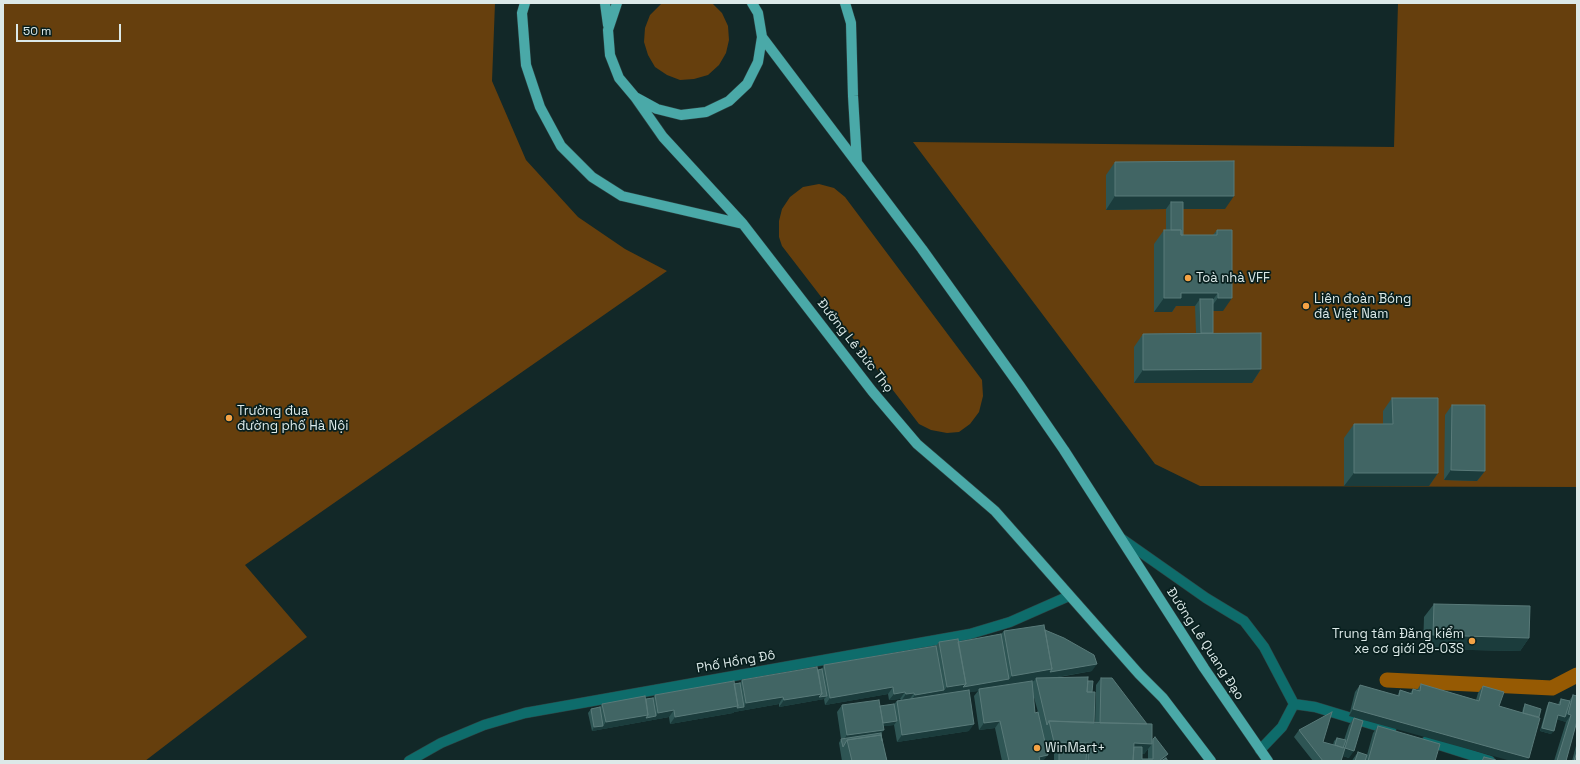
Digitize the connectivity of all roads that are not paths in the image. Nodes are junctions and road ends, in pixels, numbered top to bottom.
1 (525, 3) edge
2 (605, 3) edge
3 (617, 3) edge
4 (752, 3) edge
5 (845, 3) edge
6 (608, 30) junction
7 (762, 37) junction
8 (636, 97) junction
9 (857, 162) junction
10 (743, 224) junction
11 (1122, 540) junction
12 (1069, 596) junction
13 (1294, 704) junction
14 (1401, 733) edge
15 (1416, 738) edge
16 (1260, 750) junction
17 (409, 761) edge
18 (1211, 761) edge
19 (1268, 761) edge
20 (1490, 761) edge

1 - 10 main road
2 - 6 main road
3 - 6 main road
4 - 7 main road
5 - 9 main road
6 - 8 main road
7 - 8 main road
7 - 9 main road
8 - 10 main road, Đường Lê Đức Thọ
9 - 11 main road
10 - 12 main road, Đường Lê Đức Thọ
11 - 13 street
11 - 16 main road, Đường Lê Quang Đạo
12 - 17 street, Phố Hồng Đô
12 - 18 main road
13 - 14 street
13 - 16 street
15 - 20 street
16 - 19 main road, Đường Lê Quang Đạo

